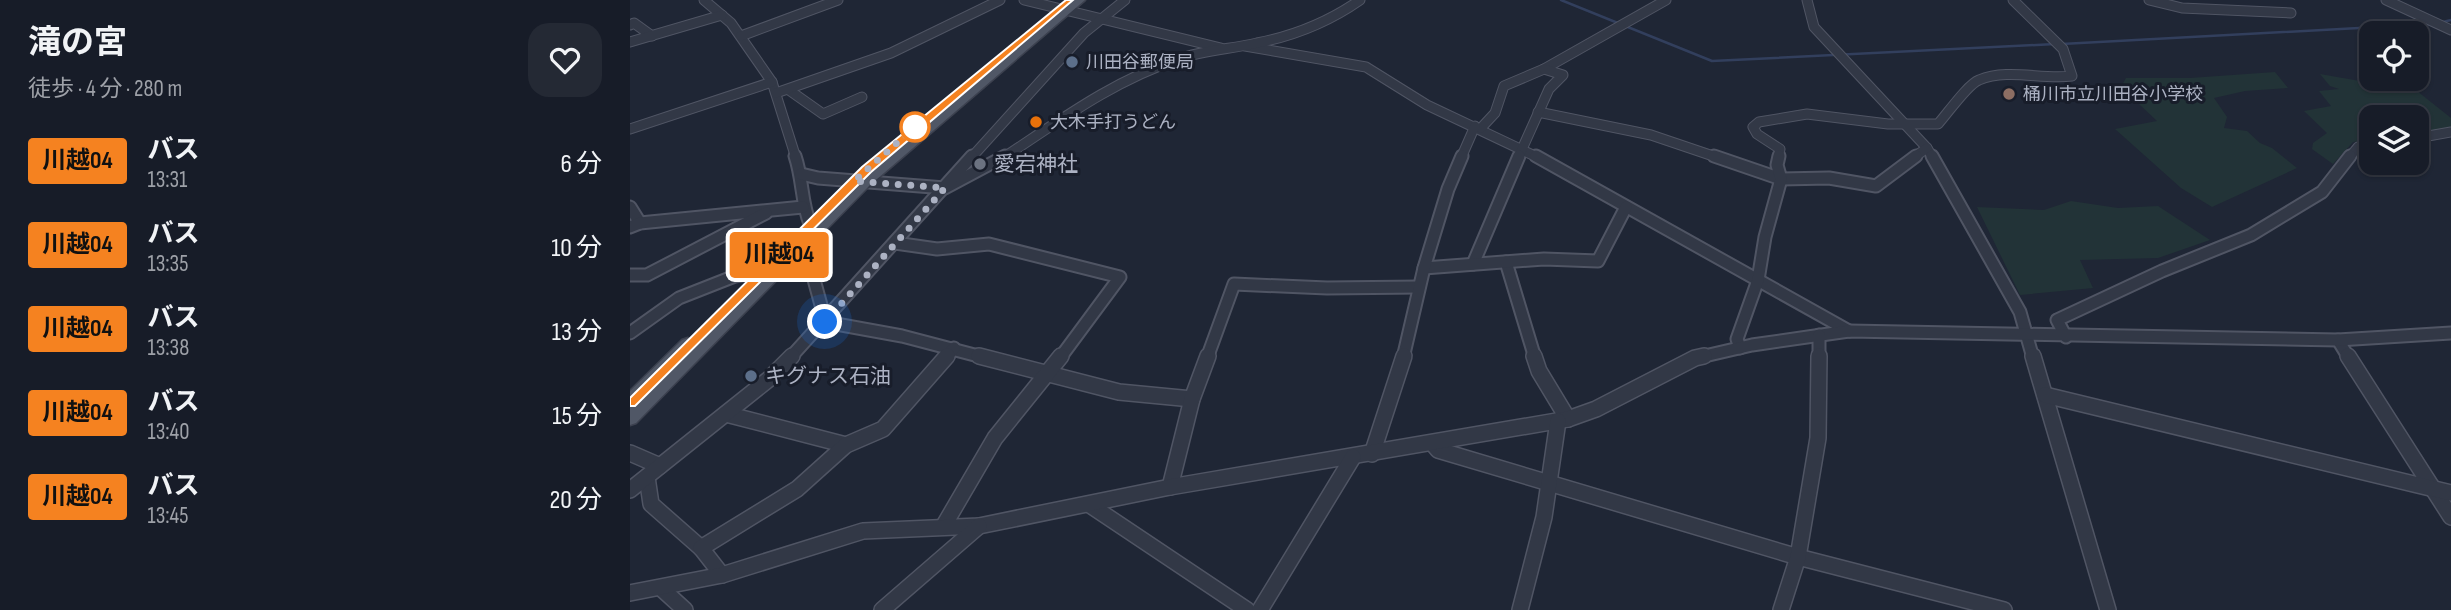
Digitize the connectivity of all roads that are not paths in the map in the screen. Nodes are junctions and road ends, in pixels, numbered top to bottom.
1 (704, 0) edge
2 (838, 0) edge
3 (1000, 0) edge
4 (1024, 0) edge
5 (1080, 0) edge
6 (1125, 0) edge
7 (1360, 0) edge
8 (1667, 0) edge
9 (1807, 0) edge
10 (2013, 0) edge
11 (2149, 0) edge
12 (2386, 0) edge
13 (1064, 7) edge
14 (2291, 13) dead end
15 (722, 15) junction
16 (1098, 20) junction
17 (630, 25) edge
18 (2451, 30) edge
19 (652, 36) junction
20 (741, 36) junction
21 (630, 42) edge
22 (1245, 46) junction
23 (1224, 49) junction
24 (1544, 69) junction
25 (772, 82) junction
26 (789, 90) junction
27 (776, 93) junction
28 (862, 97) dead end
29 (1538, 112) junction
30 (1907, 124) junction
31 (1478, 127) junction
32 (630, 129) edge
33 (2451, 132) edge
34 (2429, 136) edge
35 (2359, 147) edge
36 (1927, 148) junction
37 (1522, 149) junction
38 (801, 174) junction
39 (1782, 179) junction
40 (859, 182) junction
41 (945, 188) junction
42 (630, 207) edge
43 (803, 207) junction
44 (1626, 207) junction
45 (772, 209) junction
46 (810, 224) junction
47 (635, 225) edge
48 (895, 243) junction
49 (807, 254) dead end
50 (1506, 262) junction
51 (1473, 264) junction
52 (1424, 268) junction
53 (763, 271) junction
54 (630, 275) edge
55 (1758, 280) junction
56 (1419, 286) junction
57 (827, 320) junction
58 (1849, 331) junction
59 (630, 333) edge
60 (2451, 333) edge
61 (1819, 335) junction
62 (2027, 336) junction
63 (2066, 337) junction
64 (2338, 340) junction
65 (954, 348) junction
66 (1740, 348) junction
67 (1044, 374) junction
68 (2045, 396) junction
69 (1192, 399) junction
70 (630, 402) edge
71 (726, 414) junction
72 (630, 418) edge
73 (1563, 420) junction
74 (1433, 444) junction
75 (846, 445) junction
76 (630, 453) edge
77 (1372, 454) junction
78 (1353, 457) junction
79 (660, 466) junction
80 (647, 477) junction
81 (1550, 484) junction
82 (1170, 487) junction
83 (2432, 488) junction
84 (630, 490) edge
85 (2451, 492) edge
86 (1090, 505) junction
87 (2451, 517) edge
88 (979, 526) junction
89 (943, 527) junction
90 (702, 548) junction
91 (1798, 557) junction
92 (722, 575) junction
93 (662, 589) junction
94 (630, 593) edge
95 (685, 610) edge
96 (882, 610) edge
97 (1247, 610) edge
98 (1260, 610) edge
99 (1520, 610) edge
100 (1781, 610) edge
101 (2004, 610) edge
102 (2108, 610) edge

1 - 15 street
2 - 20 street
3 - 26 street
4 - 13 street
5 - 13 main road
6 - 16 street
7 - 22 street
8 - 24 street
9 - 30 street
10 - 30 street
11 - 14 street
12 - 18 street
13 - 16 street
13 - 40 main road
15 - 19 street
15 - 20 street
16 - 23 street
16 - 41 street
17 - 19 street
19 - 21 street
20 - 25 street
22 - 23 street
22 - 31 street
23 - 41 street
24 - 29 street
24 - 31 street
25 - 27 street
25 - 32 street
26 - 27 street
26 - 28 street
27 - 38 street
29 - 37 street
29 - 39 street
30 - 36 street
30 - 39 street
31 - 37 street
31 - 52 street
33 - 34 street
35 - 63 street
36 - 39 street
36 - 62 street
37 - 44 street
37 - 51 street
38 - 40 street
38 - 43 street
39 - 55 street
40 - 41 street
40 - 46 main road
40 - 72 main road
41 - 48 street
42 - 47 street
43 - 45 street
43 - 46 street
44 - 50 street
44 - 55 street
45 - 47 street
45 - 54 street
46 - 53 main road
48 - 57 street
48 - 67 street
49 - 57 street
50 - 51 street
50 - 73 street
51 - 52 street
52 - 56 street
53 - 59 street
53 - 70 main road
55 - 58 street
55 - 66 street
56 - 69 street
56 - 77 street
57 - 65 street
57 - 71 street
58 - 61 street
58 - 62 street
60 - 64 street
61 - 66 street
61 - 91 street
62 - 63 street
62 - 68 street
63 - 64 street
64 - 83 street
65 - 67 street
65 - 75 street
66 - 73 street
67 - 69 street
67 - 89 street
68 - 83 street
68 - 102 street
69 - 82 street
71 - 75 street
71 - 79 street
73 - 74 street
73 - 81 street
74 - 77 street
74 - 81 street
75 - 90 street
76 - 79 street
77 - 78 street
78 - 82 street
78 - 98 street
79 - 80 street
80 - 84 street
80 - 90 street
81 - 91 street
81 - 99 street
82 - 86 street
83 - 85 street
83 - 87 street
86 - 88 street
86 - 97 street
88 - 89 street
88 - 96 street
89 - 92 street
90 - 92 street
91 - 100 street
91 - 101 street
92 - 93 street
93 - 94 street
93 - 95 street

